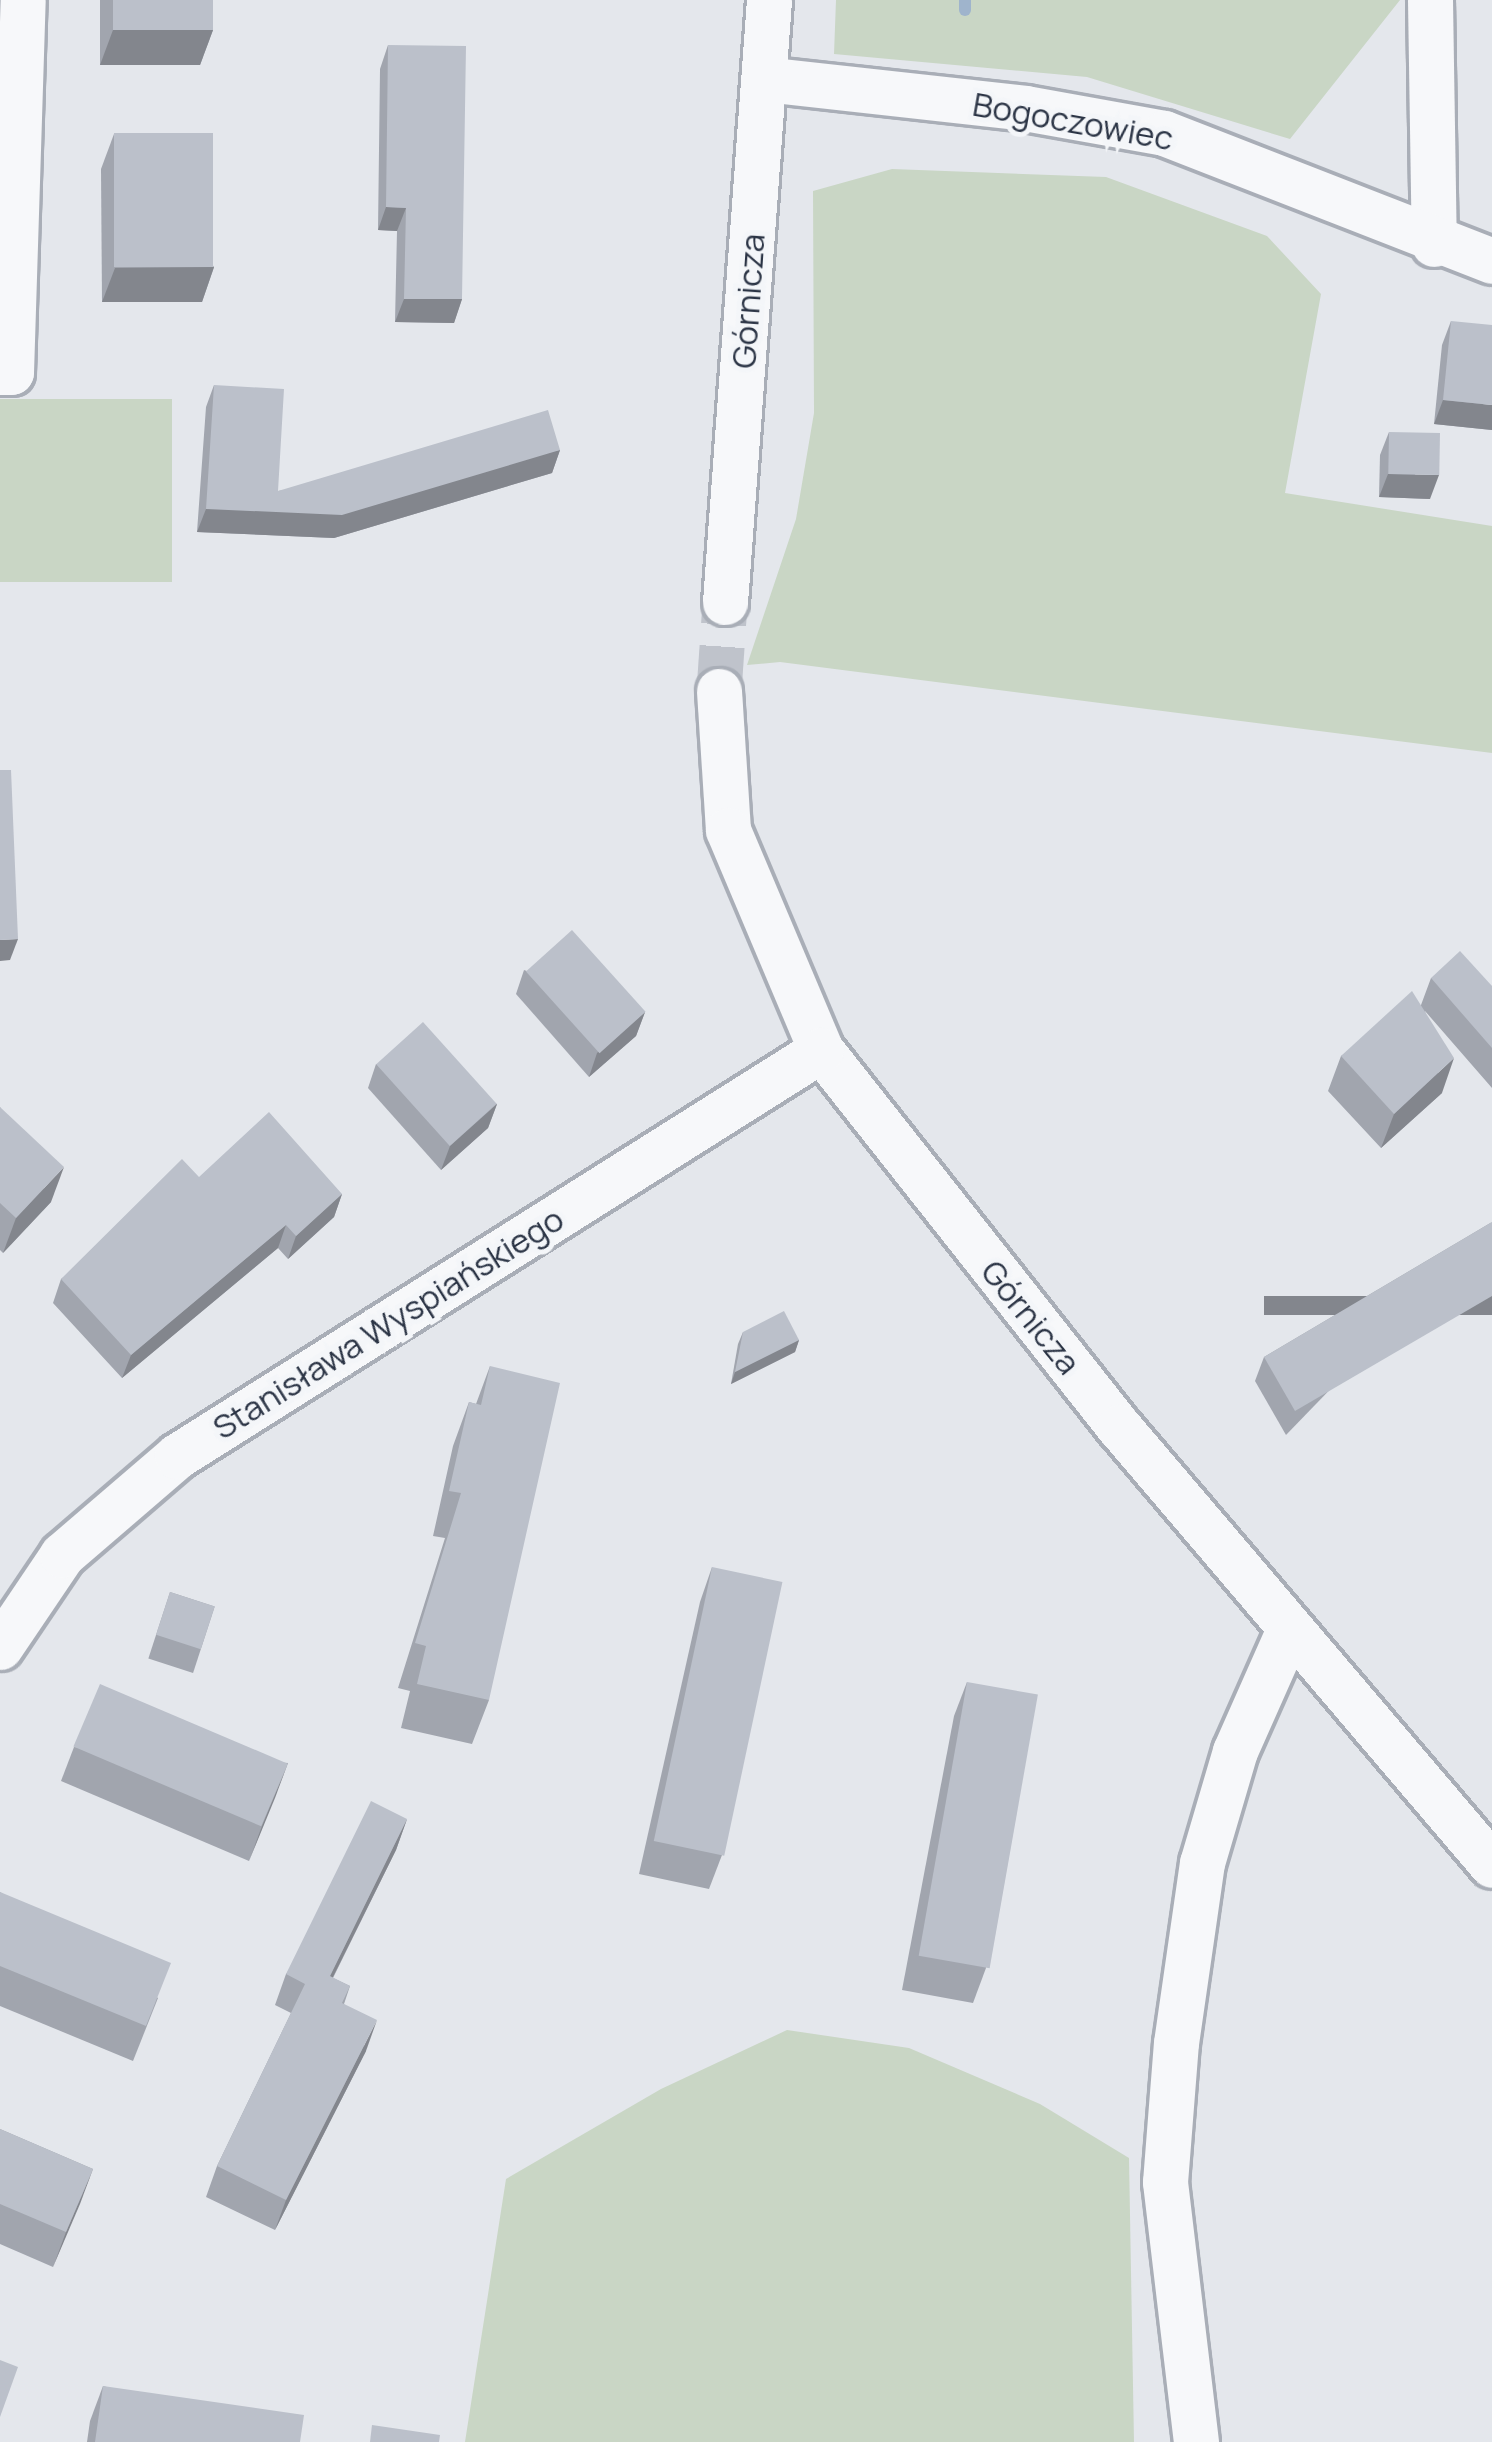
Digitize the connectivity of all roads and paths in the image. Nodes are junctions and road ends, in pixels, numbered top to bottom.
1 (23, 0) edge
2 (769, 0) edge
3 (1430, 0) edge
4 (764, 79) junction
5 (1434, 244) junction
6 (1492, 261) edge
7 (0, 372) edge
8 (724, 602) tunnel mouth
9 (719, 691) tunnel mouth
10 (821, 1050) junction
11 (1289, 1630) junction
12 (0, 1647) edge
13 (1492, 1865) edge
14 (1196, 2442) edge

1 - 7 street
2 - 4 street, Górnicza
3 - 5 street
4 - 5 street, Bogoczowiec
4 - 8 street, Górnicza
5 - 6 street, Bogoczowiec
9 - 10 street, Górnicza
10 - 11 street, Górnicza
10 - 12 street, Stanisława Wyspiańskiego
11 - 13 street, Górnicza
11 - 14 street

